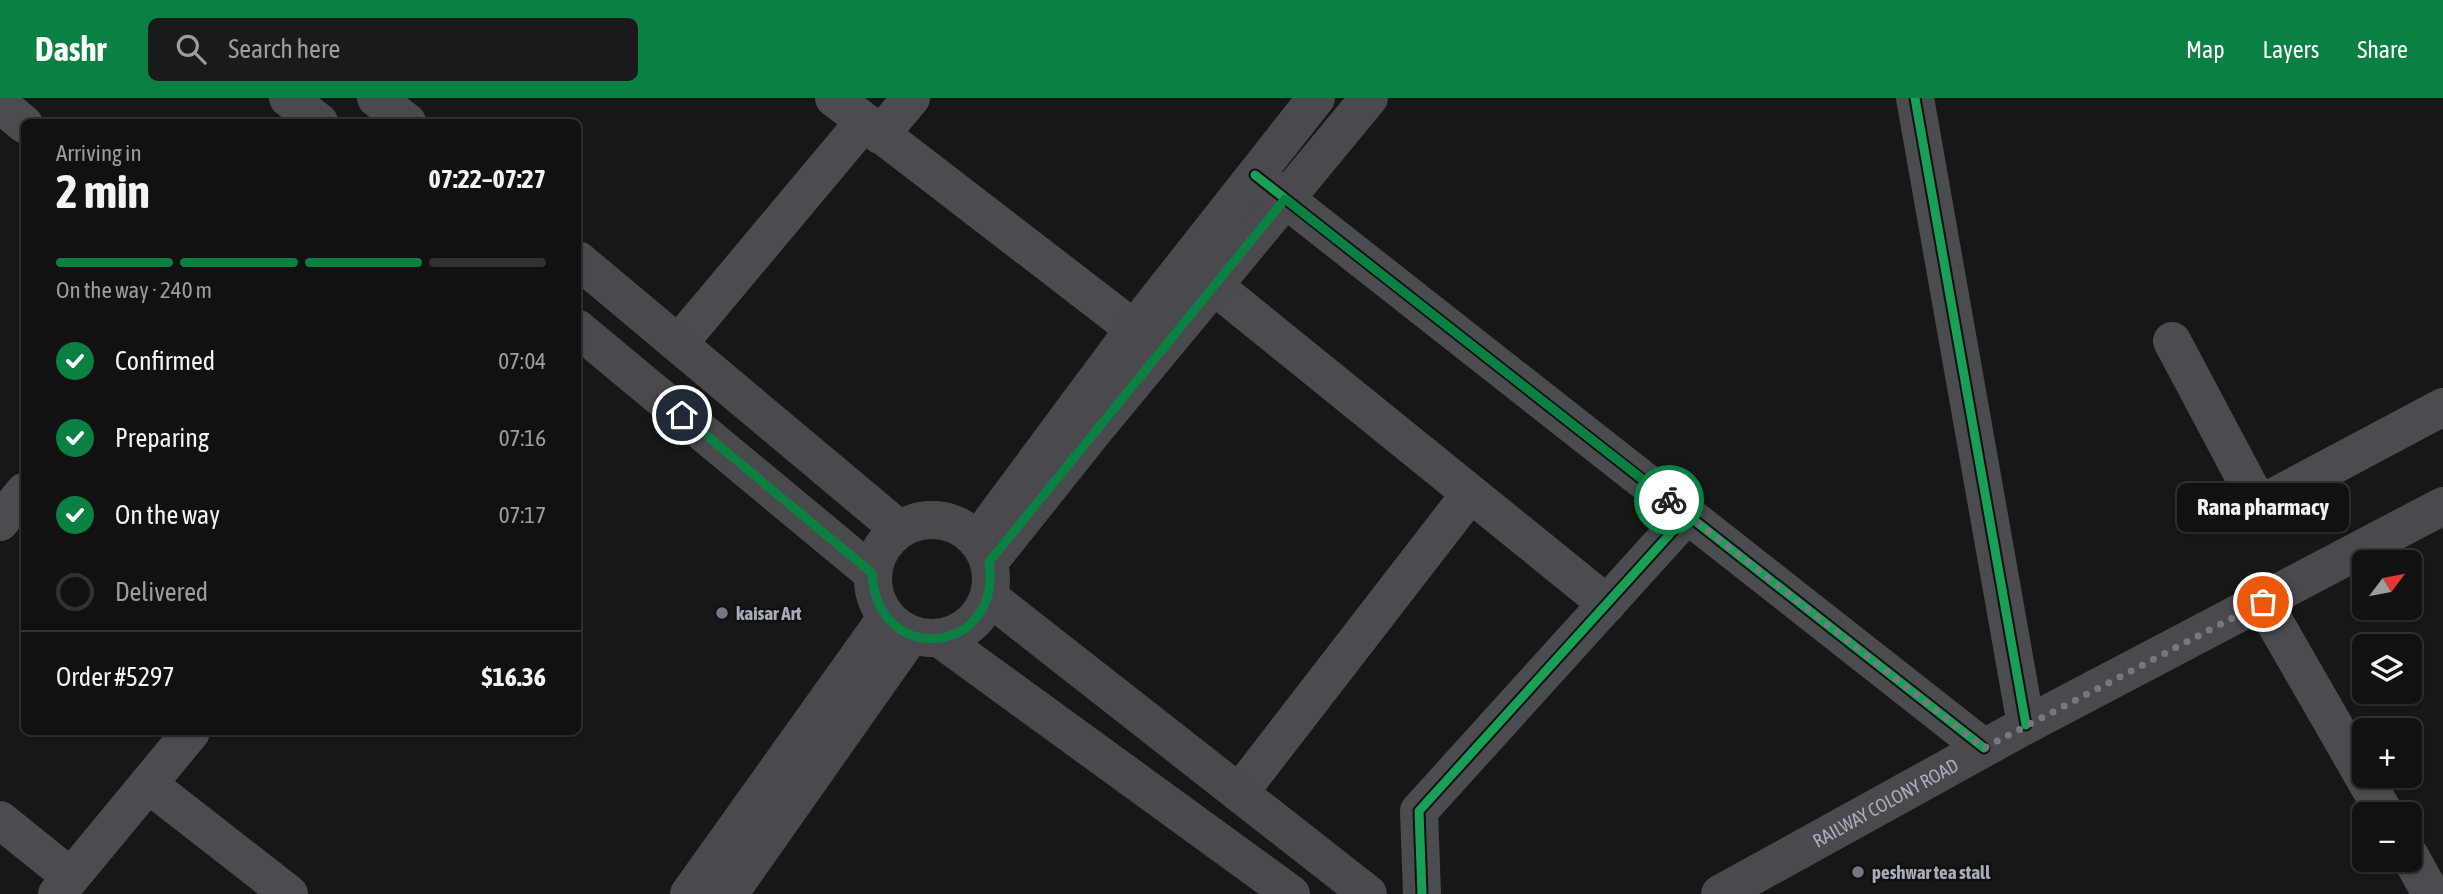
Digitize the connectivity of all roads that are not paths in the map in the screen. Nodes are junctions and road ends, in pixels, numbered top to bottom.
1 (288, 98) edge
2 (376, 98) edge
3 (834, 98) edge
4 (911, 98) edge
5 (1316, 98) edge
6 (1369, 98) edge
7 (1915, 98) edge
8 (0, 104) edge
9 (315, 119) edge
10 (403, 119) edge
11 (21, 122) edge
12 (872, 128) junction
13 (1255, 175) junction
14 (1285, 199) junction
15 (581, 262) edge
16 (1213, 285) junction
17 (1134, 330) junction
18 (581, 331) edge
19 (2172, 341) dead end
20 (679, 343) junction
21 (2443, 407) edge
22 (1470, 494) junction
23 (21, 496) edge
24 (2443, 506) edge
25 (1688, 514) junction
26 (0, 522) edge
27 (899, 528) junction
28 (985, 566) junction
29 (872, 573) junction
30 (2263, 602) junction
31 (1607, 604) junction
32 (912, 630) junction
33 (2026, 724) junction
34 (188, 735) edge
35 (1984, 748) junction
36 (148, 783) junction
37 (1239, 793) junction
38 (2378, 802) edge
39 (0, 820) edge
40 (2419, 872) edge
41 (64, 885) edge
42 (289, 894) edge
43 (689, 894) edge
44 (729, 894) edge
45 (1292, 894) edge
46 (1368, 894) edge
47 (1422, 894) edge
48 (1720, 894) edge
49 (2431, 894) edge

1 - 9 main road
2 - 10 main road
3 - 12 street
4 - 12 street
5 - 13 main road
6 - 14 main road
7 - 33 street
8 - 11 street
12 - 17 street
12 - 20 street
13 - 14 street
13 - 17 main road
14 - 16 main road
14 - 25 street
15 - 20 main road
16 - 22 street
16 - 28 main road
17 - 28 main road
18 - 29 main road
19 - 21 street
20 - 27 main road
22 - 31 street
22 - 37 street
23 - 26 street
24 - 30 main road, RAILWAY COLONY ROAD
25 - 31 street
25 - 35 street
27 - 28 main road
27 - 29 main road
28 - 32 main road
28 - 37 main road
29 - 32 main road
30 - 33 main road, RAILWAY COLONY ROAD
30 - 38 street
31 - 47 street
32 - 43 main road
32 - 44 main road
32 - 45 main road
33 - 35 main road, RAILWAY COLONY ROAD
34 - 36 street
35 - 48 main road, RAILWAY COLONY ROAD
36 - 41 street
36 - 42 street
37 - 46 main road
39 - 41 street
40 - 49 street

